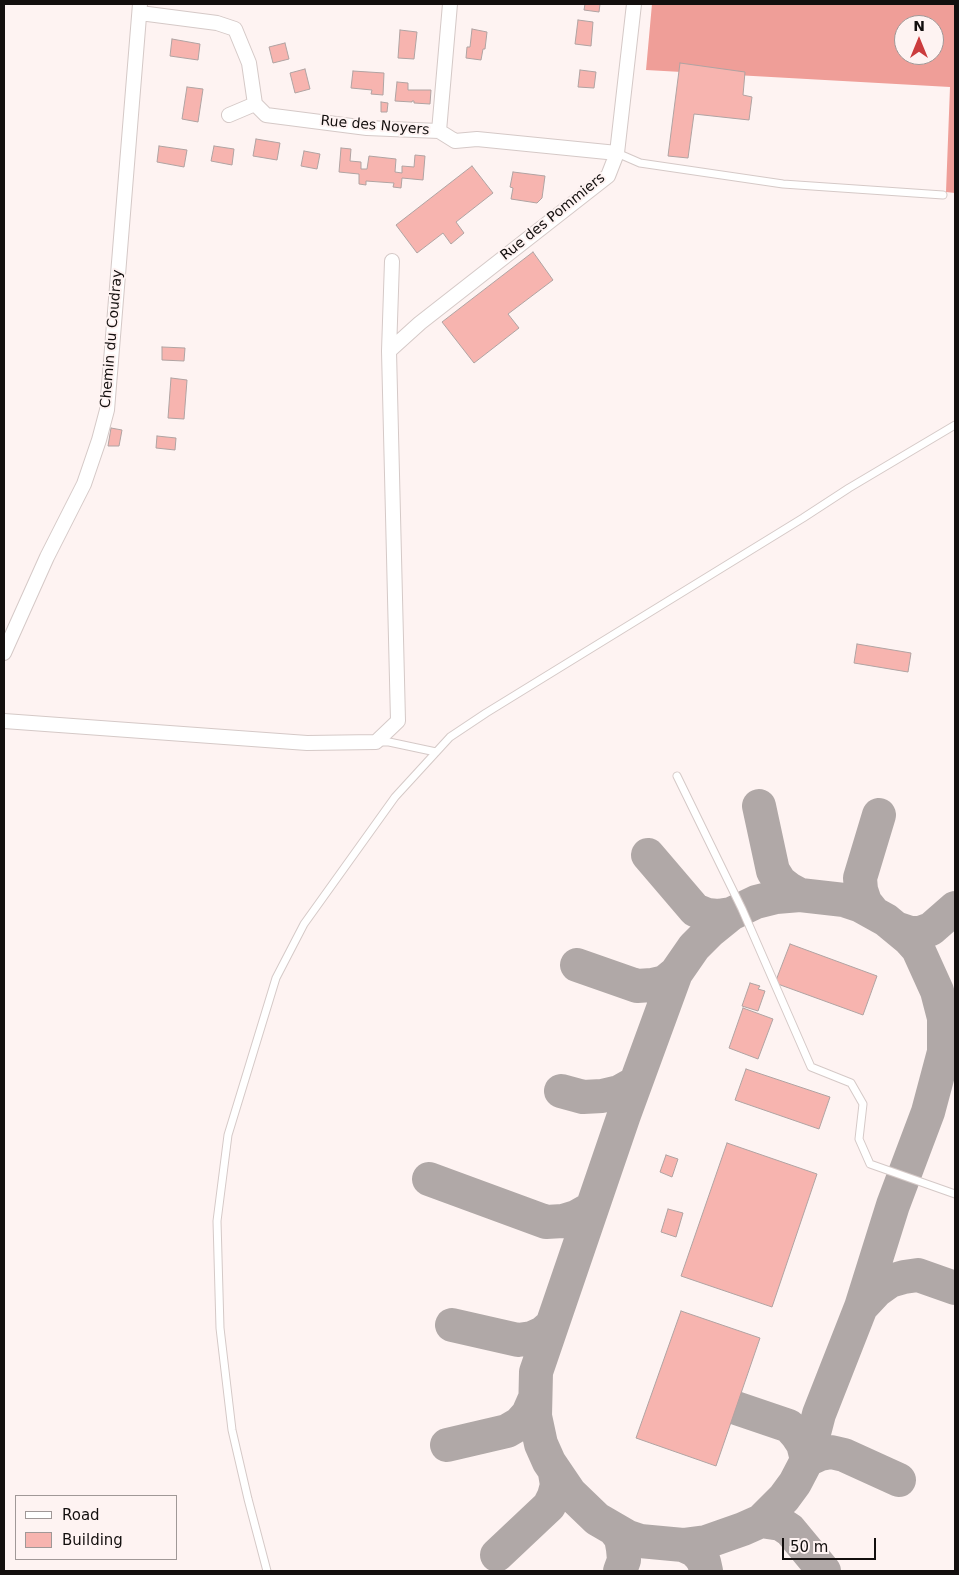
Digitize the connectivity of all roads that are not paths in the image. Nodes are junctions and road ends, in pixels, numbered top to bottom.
1 (450, 4) edge
2 (634, 4) edge
3 (140, 9) edge
4 (255, 104) junction
5 (229, 116) dead end
6 (439, 131) junction
7 (616, 153) junction
8 (943, 195) dead end
9 (392, 261) dead end
10 (389, 351) junction
11 (955, 425) edge
12 (4, 653) edge
13 (4, 721) edge
14 (376, 742) junction
15 (436, 752) junction
16 (677, 776) dead end
17 (955, 1194) edge
18 (267, 1571) edge

1 - 6 street
2 - 7 street, Rue des Pommiers
3 - 4 street
3 - 12 street, Chemin du Coudray
4 - 5 street
4 - 6 street, Rue des Noyers
6 - 7 street, Rue des Noyers
7 - 8 lane
7 - 10 street, Rue des Pommiers
9 - 10 street
10 - 14 street
11 - 15 lane
13 - 14 street
14 - 15 lane
15 - 18 lane
16 - 17 lane

